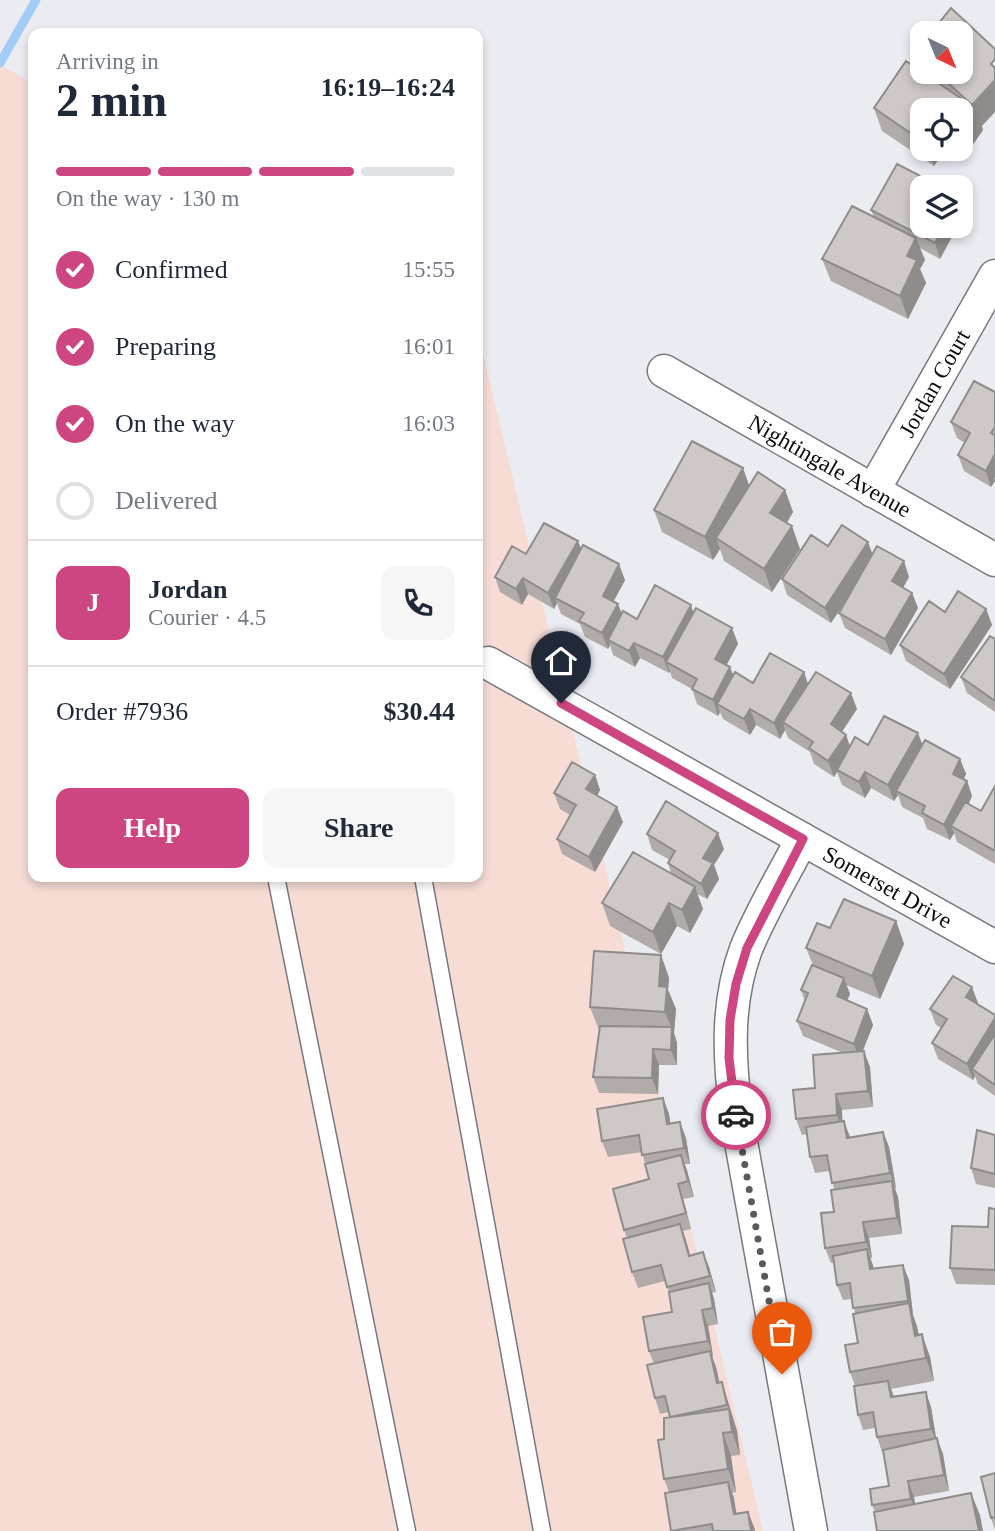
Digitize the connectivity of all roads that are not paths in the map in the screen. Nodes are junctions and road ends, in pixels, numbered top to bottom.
1 (995, 276) edge
2 (664, 371) dead end
3 (873, 491) junction
4 (995, 559) edge
5 (488, 663) dead end
6 (803, 839) junction
7 (277, 882) edge
8 (424, 882) edge
9 (995, 947) edge
10 (407, 1531) edge
11 (542, 1531) edge
12 (811, 1531) edge

1 - 3 street, Jordan Court
2 - 3 street, Nightingale Avenue
3 - 4 street, Nightingale Avenue
5 - 6 street, Somerset Drive
6 - 9 street, Somerset Drive
6 - 12 street
7 - 10 lane
8 - 11 lane

